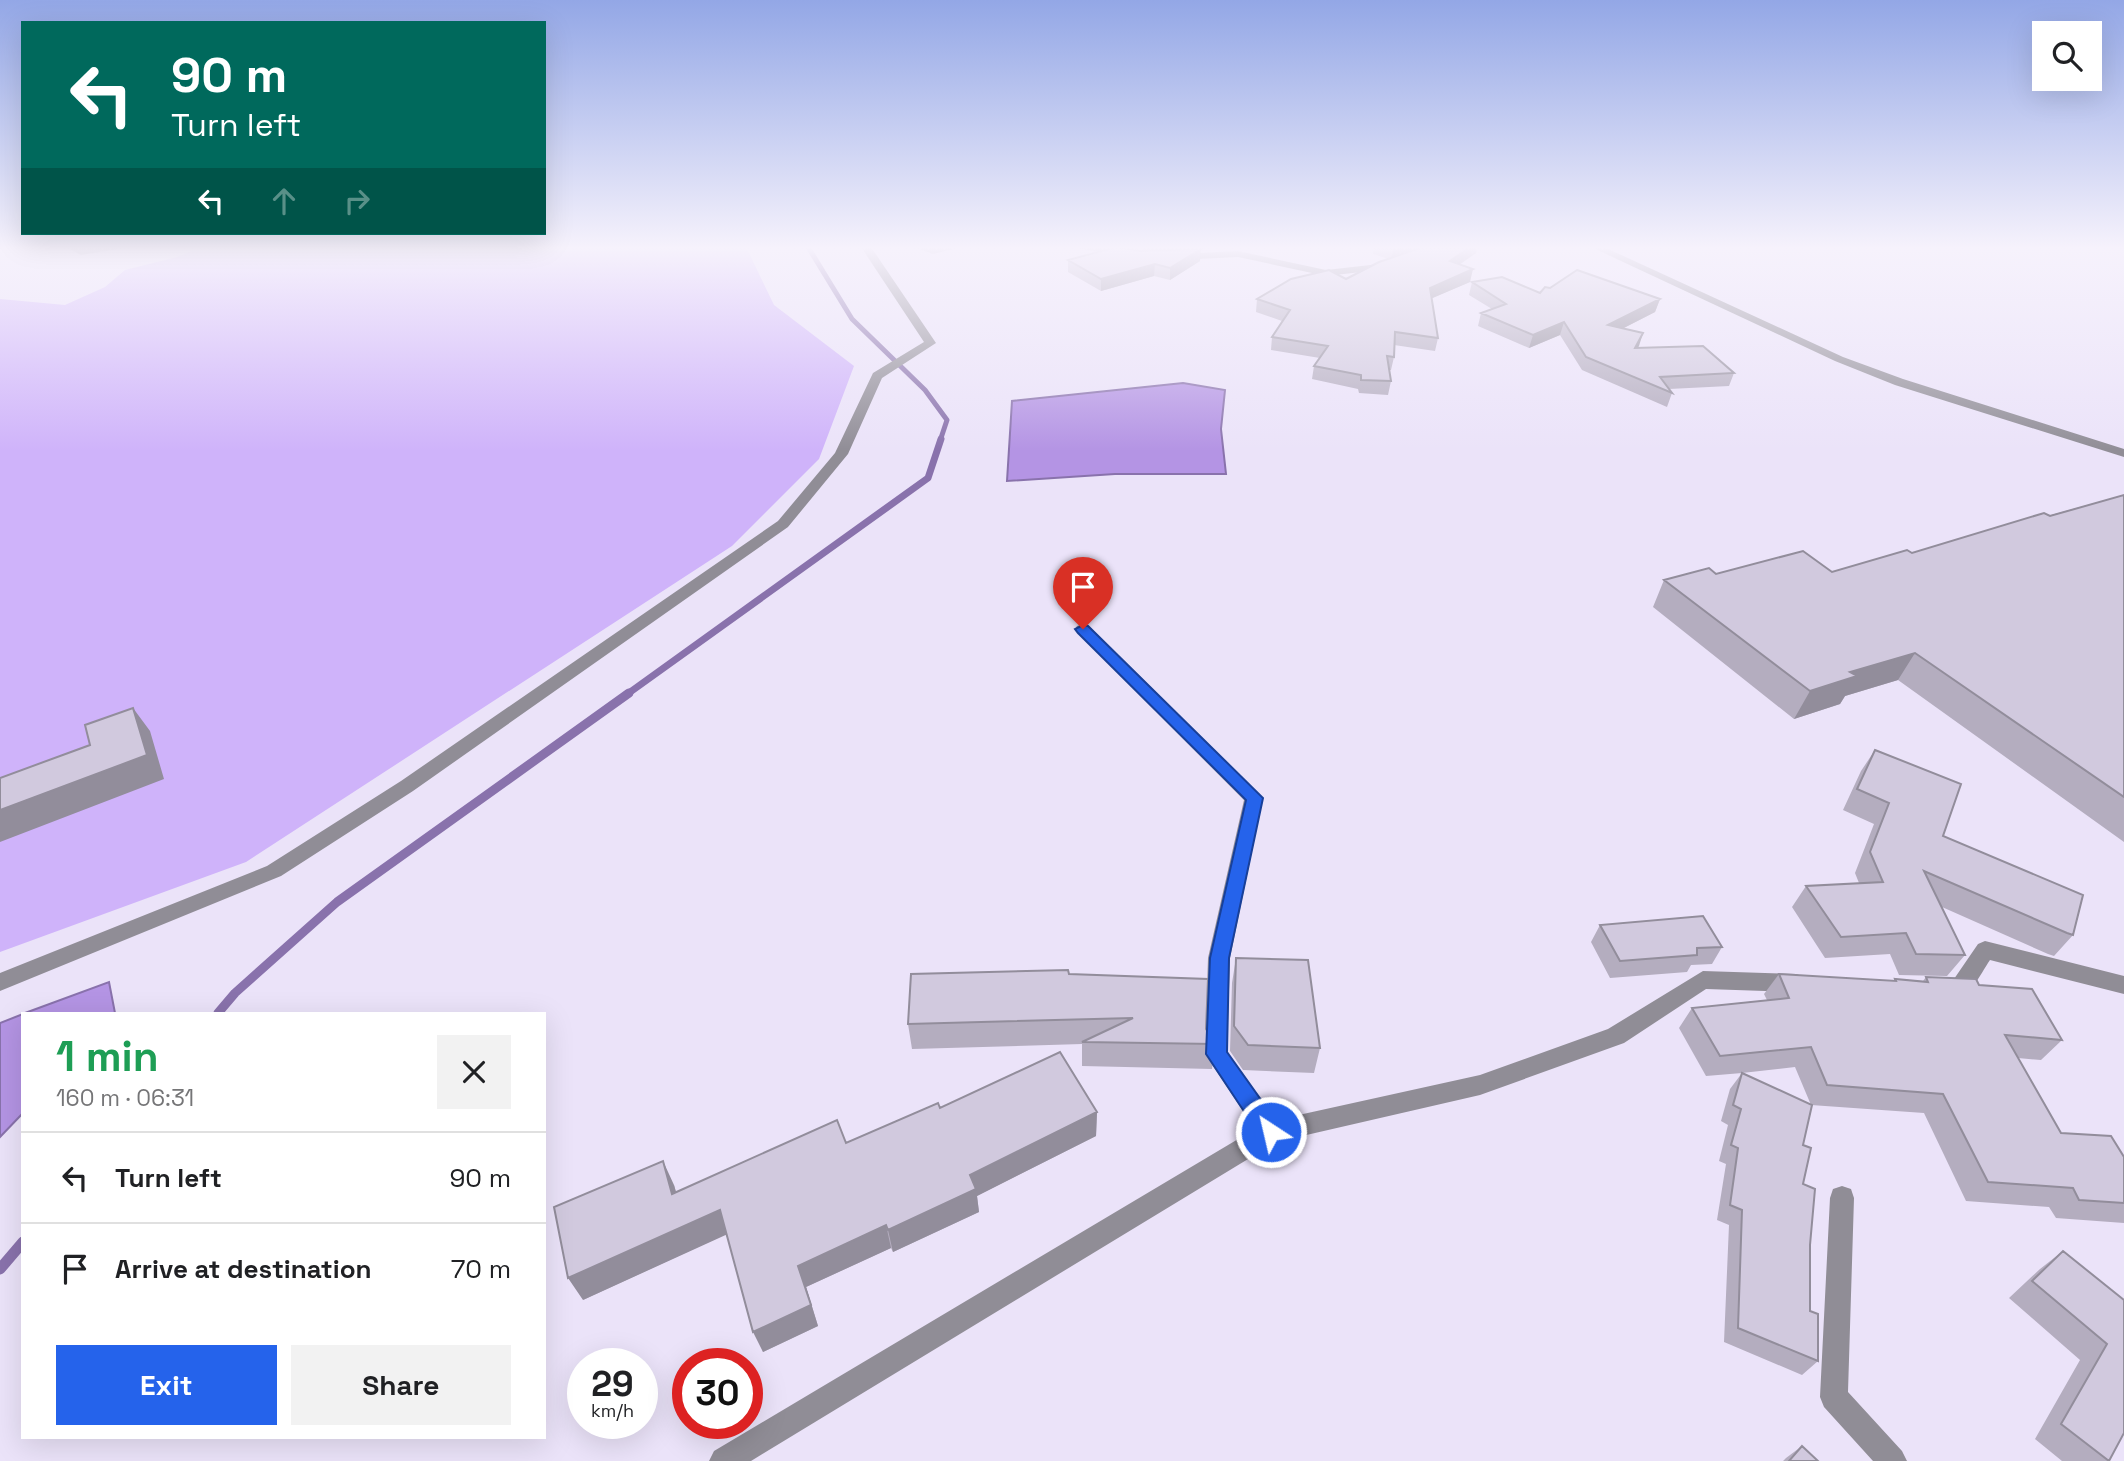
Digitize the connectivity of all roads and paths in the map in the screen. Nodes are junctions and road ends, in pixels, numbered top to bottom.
1 (911, 315) edge
2 (1746, 315) edge
3 (2124, 453) edge
4 (1083, 629) dead end
5 (0, 982) edge
6 (1825, 984) edge
7 (2124, 985) edge
8 (1933, 988) edge
9 (1271, 1132) junction
10 (1842, 1198) dead end
11 (724, 1461) edge
12 (1892, 1461) edge

1 - 5 street
2 - 3 street
4 - 9 street
6 - 9 street
7 - 8 street
9 - 11 street
10 - 12 street

